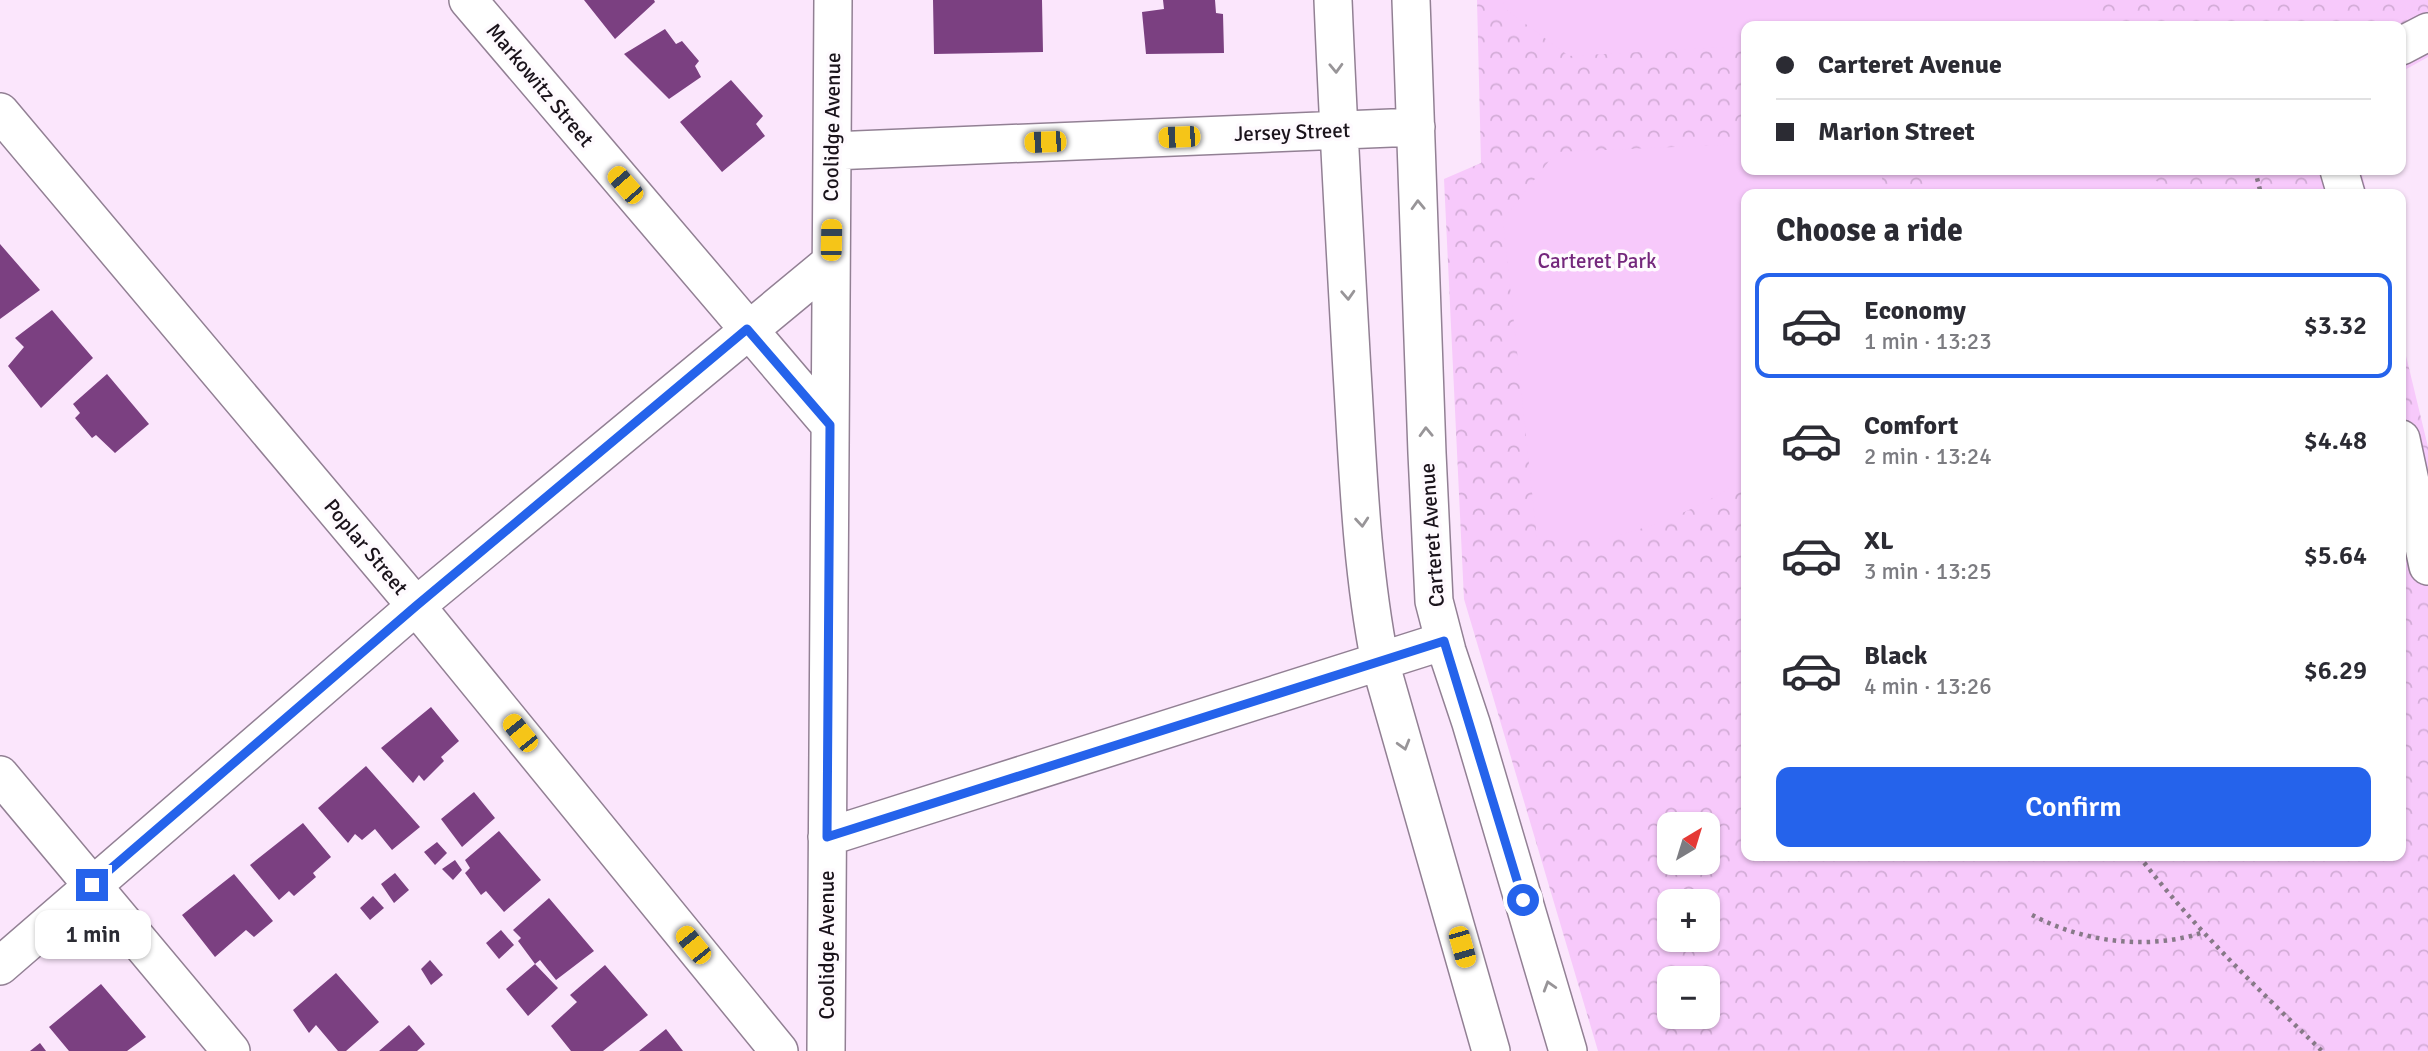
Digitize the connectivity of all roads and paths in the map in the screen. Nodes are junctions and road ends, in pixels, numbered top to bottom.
1 (468, 0) edge
2 (833, 0) edge
3 (1333, 0) edge
4 (1410, 0) edge
5 (2428, 32) edge
6 (2406, 43) edge
7 (0, 112) edge
8 (1416, 127) junction
9 (1338, 131) junction
10 (832, 151) junction
11 (830, 263) junction
12 (747, 329) junction
13 (830, 425) junction
14 (2406, 462) edge
15 (2428, 565) edge
16 (416, 606) junction
17 (1444, 641) junction
18 (1380, 662) junction
19 (0, 775) edge
20 (827, 837) junction
21 (2143, 861) edge
22 (92, 885) junction
23 (2032, 915) dead end
24 (2204, 932) junction
25 (0, 966) edge
26 (231, 1051) edge
27 (779, 1051) edge
28 (826, 1051) edge
29 (1491, 1051) edge
30 (1568, 1051) edge
31 (2322, 1051) edge

1 - 12 street, Markowitz Street
2 - 10 street, Coolidge Avenue
3 -> 9 street
4 - 8 street, Carteret Avenue
5 - 6 street
7 - 16 street, Poplar Street
8 - 9 street, Jersey Street
17 -> 8 street, Carteret Avenue
9 - 10 street, Jersey Street
9 -> 18 street
10 - 11 street, Coolidge Avenue
11 - 12 street
11 - 13 street, Coolidge Avenue
12 - 13 street, Markowitz Street
12 - 16 street
13 - 20 street, Coolidge Avenue
14 - 15 street
16 - 22 street
16 - 27 street, Poplar Street
17 - 18 street
30 -> 17 street, Carteret Avenue
18 - 20 street
18 -> 29 street
19 - 22 street
20 - 28 street, Coolidge Avenue
21 - 24 path
22 - 25 street
22 - 26 street
23 - 24 path
24 - 31 path

